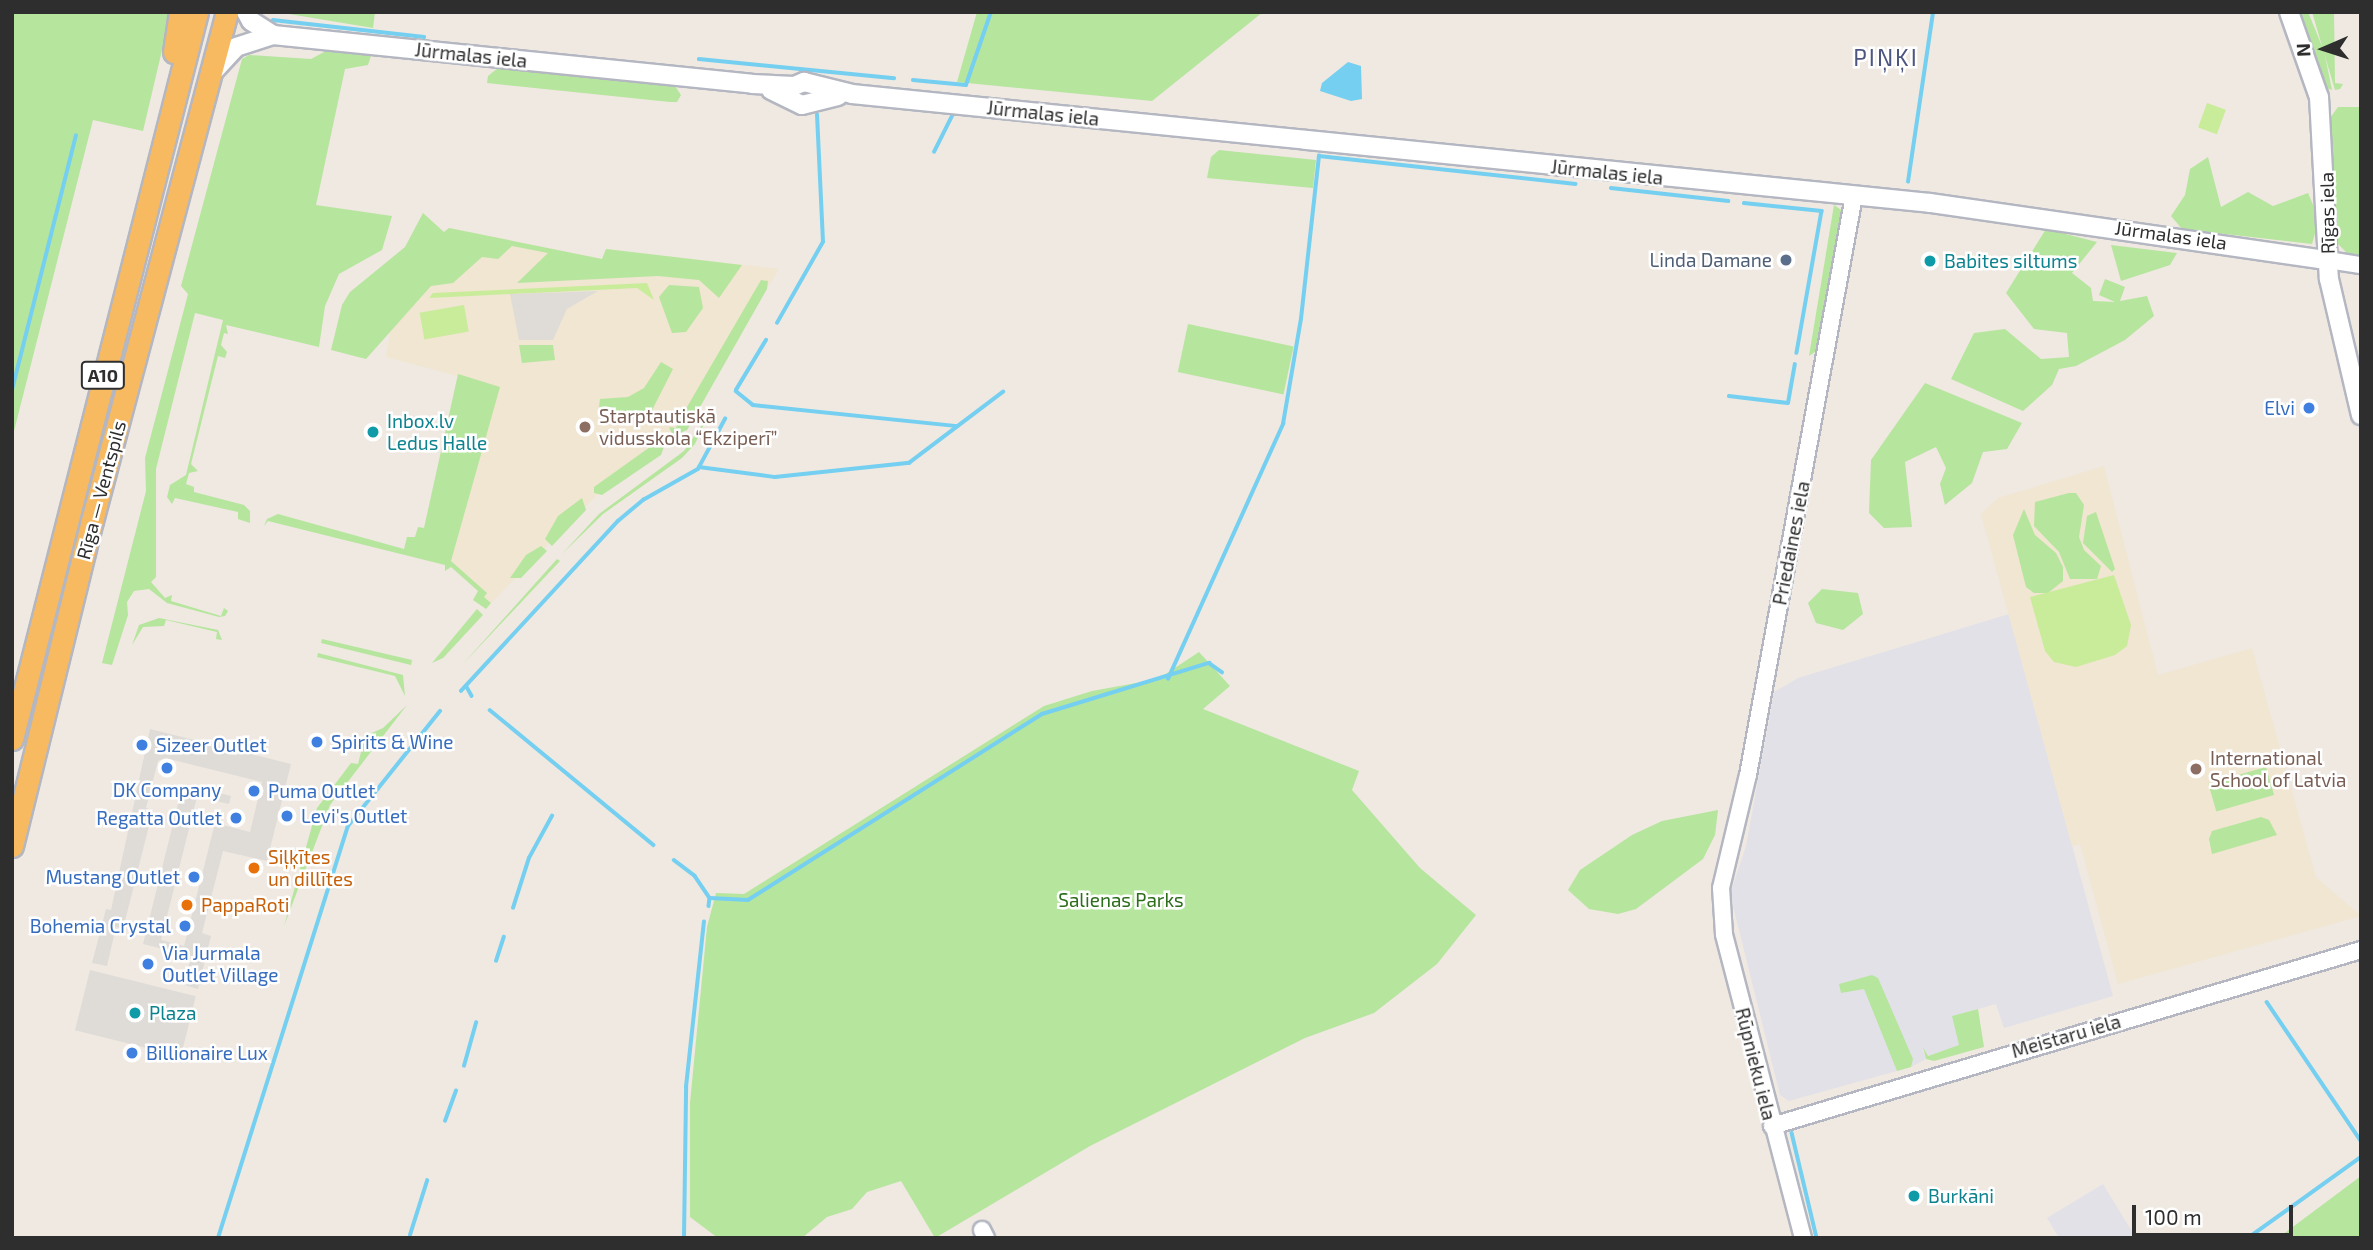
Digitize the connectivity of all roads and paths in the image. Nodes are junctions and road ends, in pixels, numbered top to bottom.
1 (180, 12) edge
2 (197, 12) edge
3 (227, 12) edge
4 (246, 12) edge
5 (2289, 12) edge
6 (273, 36) junction
7 (210, 76) junction
8 (1854, 196) junction
9 (2328, 260) junction
10 (2361, 265) edge
11 (110, 349) junction
12 (2361, 415) edge
13 (12, 739) edge
14 (12, 846) edge
15 (1721, 888) joint
16 (2361, 950) edge
17 (1772, 1126) junction
18 (1803, 1238) edge

1 - 11 highway
2 - 11 highway, Rīga — Ventspils / A10
3 - 7 highway, Rīga — Ventspils / A10
4 - 6 main road
5 - 9 main road, Rīgas iela
6 - 7 main road
6 - 8 main road, Jūrmalas iela
7 - 14 highway, Rīga — Ventspils / A10
8 - 9 main road, Jūrmalas iela
8 - 15 street, Priedaines iela
9 - 10 street, Jūrmalas iela
9 - 12 main road, Rīgas iela
11 - 13 highway, Rīga — Ventspils / A10
15 - 17 street, Rūpnieku iela
16 - 17 street, Meistaru iela
17 - 18 street, Rūpnieku iela

